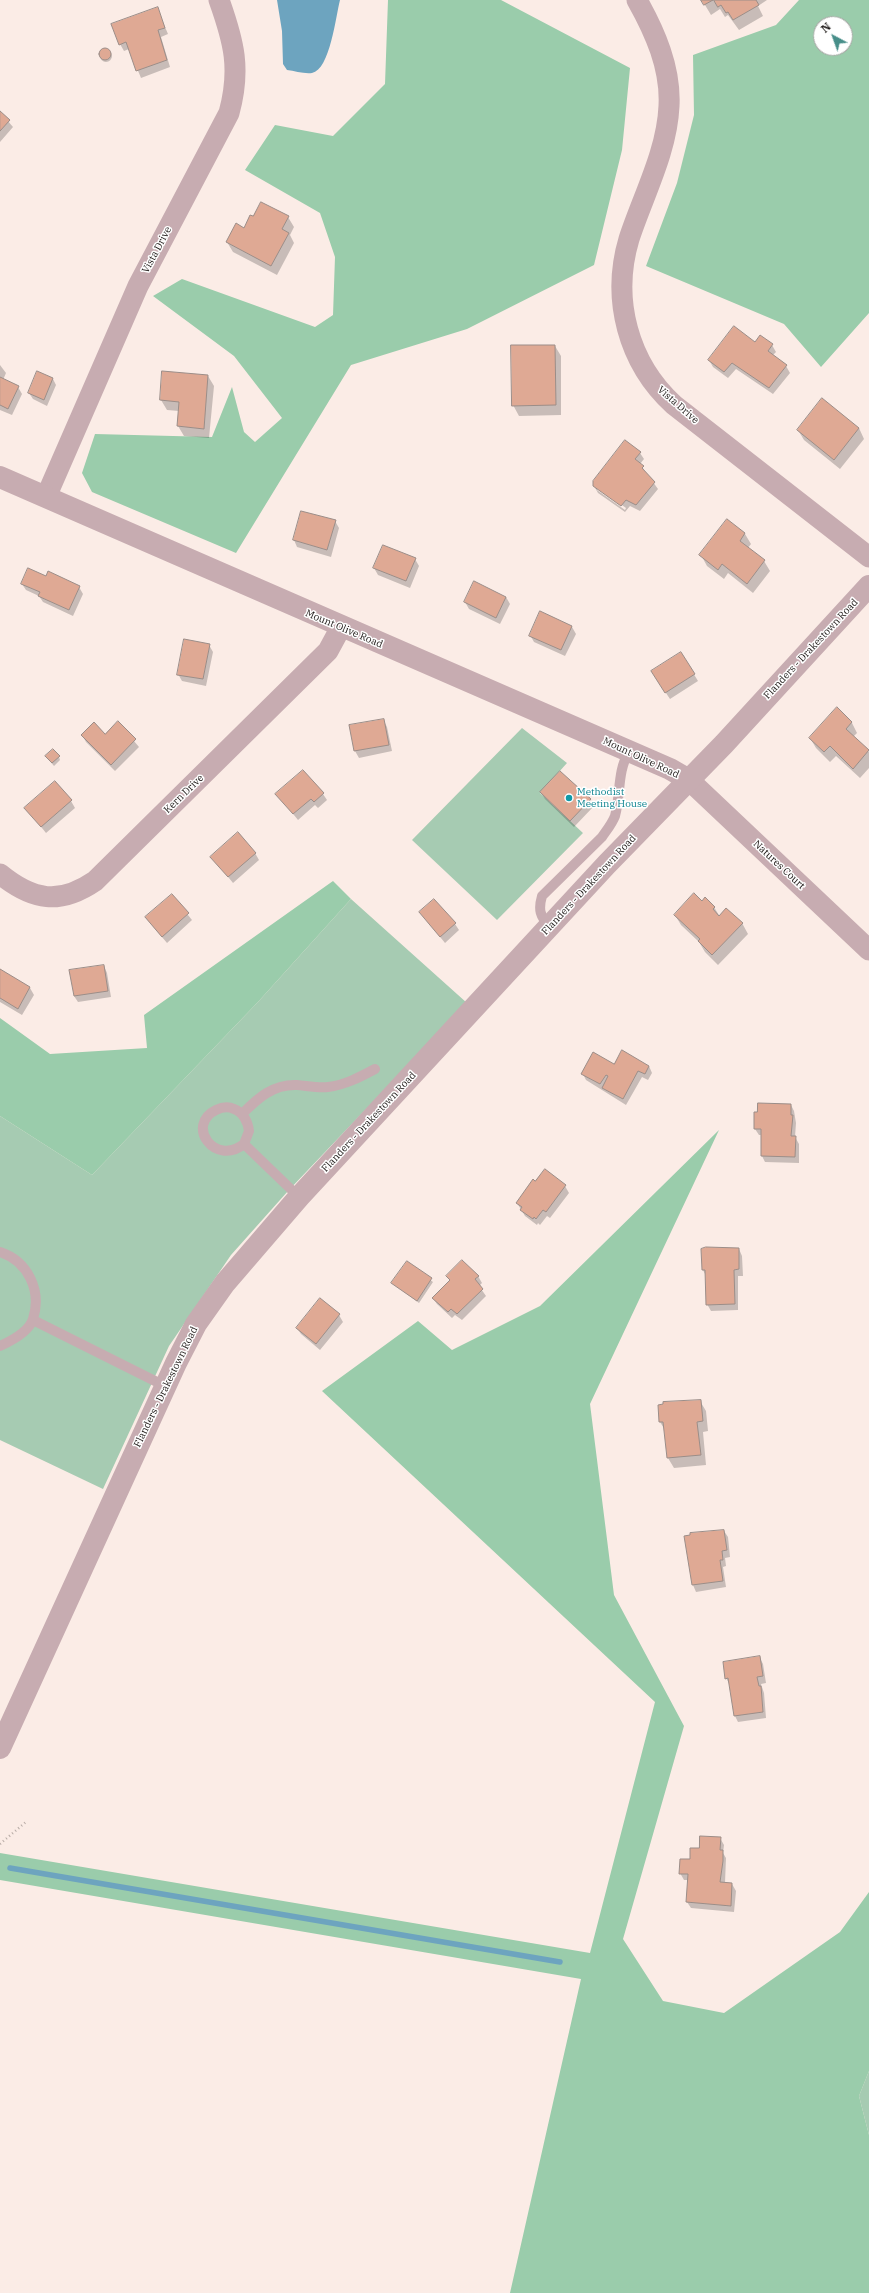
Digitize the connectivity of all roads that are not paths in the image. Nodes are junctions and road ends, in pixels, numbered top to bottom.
1 (219, 0) edge
2 (637, 0) edge
3 (0, 477) edge
4 (46, 497) junction
5 (869, 557) edge
6 (869, 586) edge
7 (341, 627) junction
8 (629, 752) junction
9 (689, 780) junction
10 (0, 874) edge
11 (550, 927) junction
12 (869, 950) edge
13 (375, 1069) dead end
14 (242, 1114) junction
15 (244, 1144) junction
16 (299, 1197) junction
17 (0, 1252) edge
18 (33, 1320) junction
19 (0, 1346) edge
20 (165, 1386) junction
21 (0, 1748) edge

1 - 4 street, Vista Drive
2 - 5 street, Vista Drive
3 - 4 street, Mount Olive Road
4 - 7 street, Mount Olive Road
6 - 9 street, Flanders - Drakestown Road
7 - 8 street, Mount Olive Road
7 - 10 street, Kern Drive
8 - 9 street, Mount Olive Road
8 - 11 lane
9 - 11 street, Flanders - Drakestown Road
9 - 12 street, Natures Court
11 - 16 street, Flanders - Drakestown Road
13 - 14 lane
14 - 15 lane
14 - 15 lane
15 - 16 lane
16 - 20 street, Flanders - Drakestown Road
17 - 18 lane
18 - 19 lane
18 - 20 lane
20 - 21 street, Flanders - Drakestown Road

